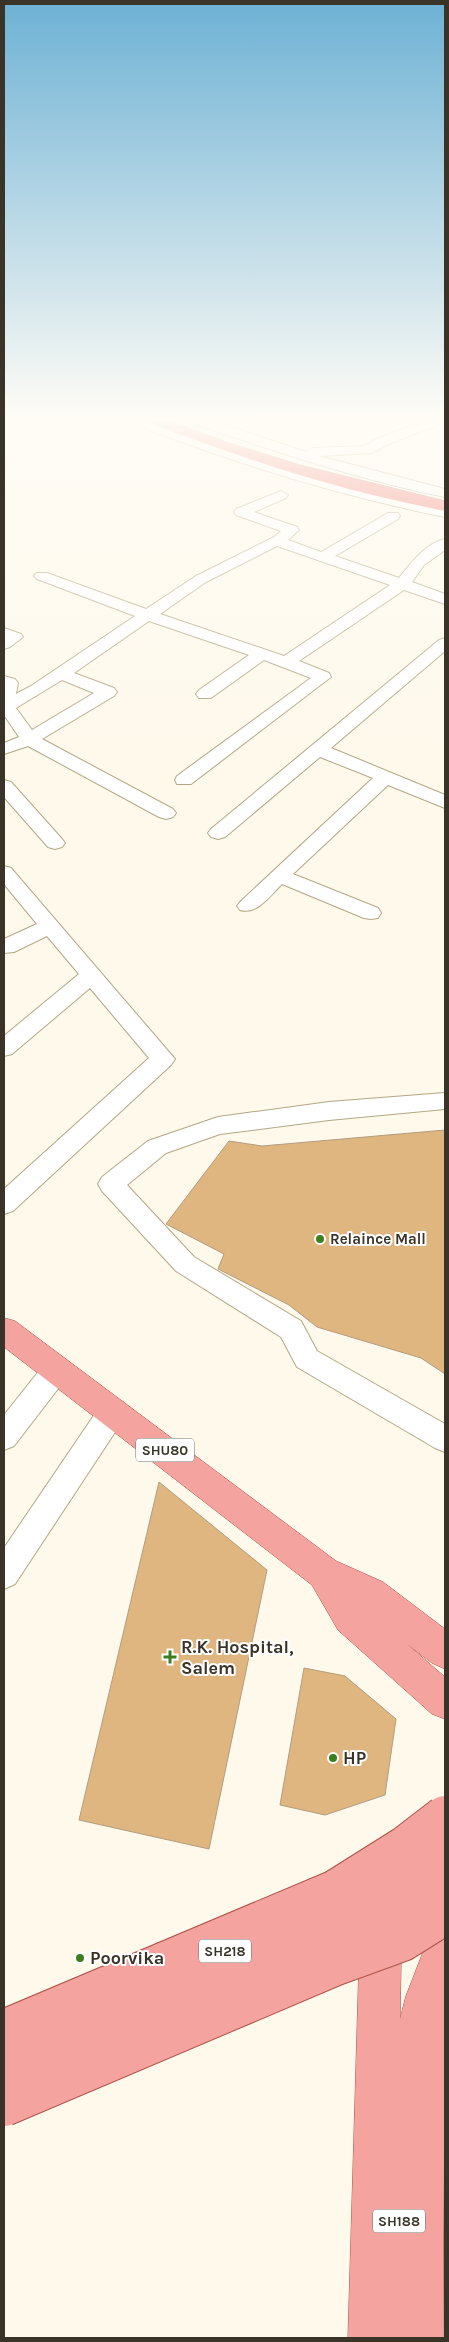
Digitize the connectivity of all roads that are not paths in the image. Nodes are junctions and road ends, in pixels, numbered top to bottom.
1 (281, 526) edge
2 (375, 526) edge
3 (276, 542) junction
4 (445, 544) edge
5 (323, 557) junction
6 (42, 576) dead end
7 (403, 584) junction
8 (445, 599) edge
9 (148, 615) junction
10 (4, 633) edge
11 (445, 643) edge
12 (4, 644) edge
13 (262, 654) junction
14 (286, 662) junction
15 (61, 674) junction
16 (4, 681) edge
17 (205, 694) dead end
18 (6, 706) junction
19 (29, 739) junction
20 (4, 749) edge
21 (318, 749) junction
22 (385, 777) junction
23 (184, 780) dead end
24 (4, 786) edge
25 (445, 802) edge
26 (166, 813) dead end
27 (218, 833) dead end
28 (55, 842) dead end
29 (4, 872) edge
30 (279, 876) junction
31 (247, 906) dead end
32 (371, 913) dead end
33 (50, 926) junction
34 (4, 946) edge
35 (92, 975) junction
36 (4, 1048) edge
37 (445, 1102) edge
38 (4, 1204) edge
39 (4, 1330) edge
40 (57, 1369) junction
41 (113, 1411) junction
42 (4, 1437) edge
43 (445, 1439) edge
44 (324, 1573) junction
45 (4, 1574) edge
46 (445, 1651) edge
47 (445, 1701) edge
48 (445, 1795) edge
49 (445, 1817) edge
50 (445, 1831) edge
51 (404, 1851) junction
52 (445, 1853) edge
53 (445, 1886) edge
54 (445, 1913) edge
55 (445, 1933) edge
56 (445, 1949) edge
57 (380, 1964) junction
58 (4, 2013) edge
59 (445, 2018) edge
60 (4, 2031) edge
61 (4, 2047) edge
62 (4, 2075) edge
63 (4, 2105) edge
64 (4, 2126) edge
65 (372, 2338) edge
66 (397, 2338) edge
67 (419, 2338) edge

1 - 3 street
2 - 5 street
3 - 5 street
3 - 9 street
4 - 7 street
5 - 7 street
6 - 9 street
7 - 8 street
7 - 14 street
9 - 13 street
9 - 15 street
10 - 12 street
11 - 21 street
13 - 14 street
13 - 17 street
14 - 23 street
15 - 18 street
15 - 19 street
16 - 18 street
18 - 19 street
19 - 20 street
19 - 26 street
21 - 22 street
21 - 27 street
22 - 25 street
22 - 30 street
24 - 28 street
29 - 33 street
30 - 31 street
30 - 32 street
33 - 34 street
33 - 35 street
35 - 36 street
35 - 38 street
37 - 43 street
39 - 40 main road, SHU80
40 - 41 main road, SHU80
40 - 42 street
41 - 44 main road, SHU80
41 - 45 street
44 - 46 main road
44 - 47 main road
48 - 51 main road
49 - 60 main road, bridge
50 - 51 main road
51 - 57 main road
51 - 58 main road
52 - 61 main road, SH218, bridge
53 - 62 main road, SH218, bridge
54 - 63 main road, bridge
55 - 57 main road
56 - 66 main road, SH188
57 - 64 main road
57 - 65 main road
59 - 67 main road

